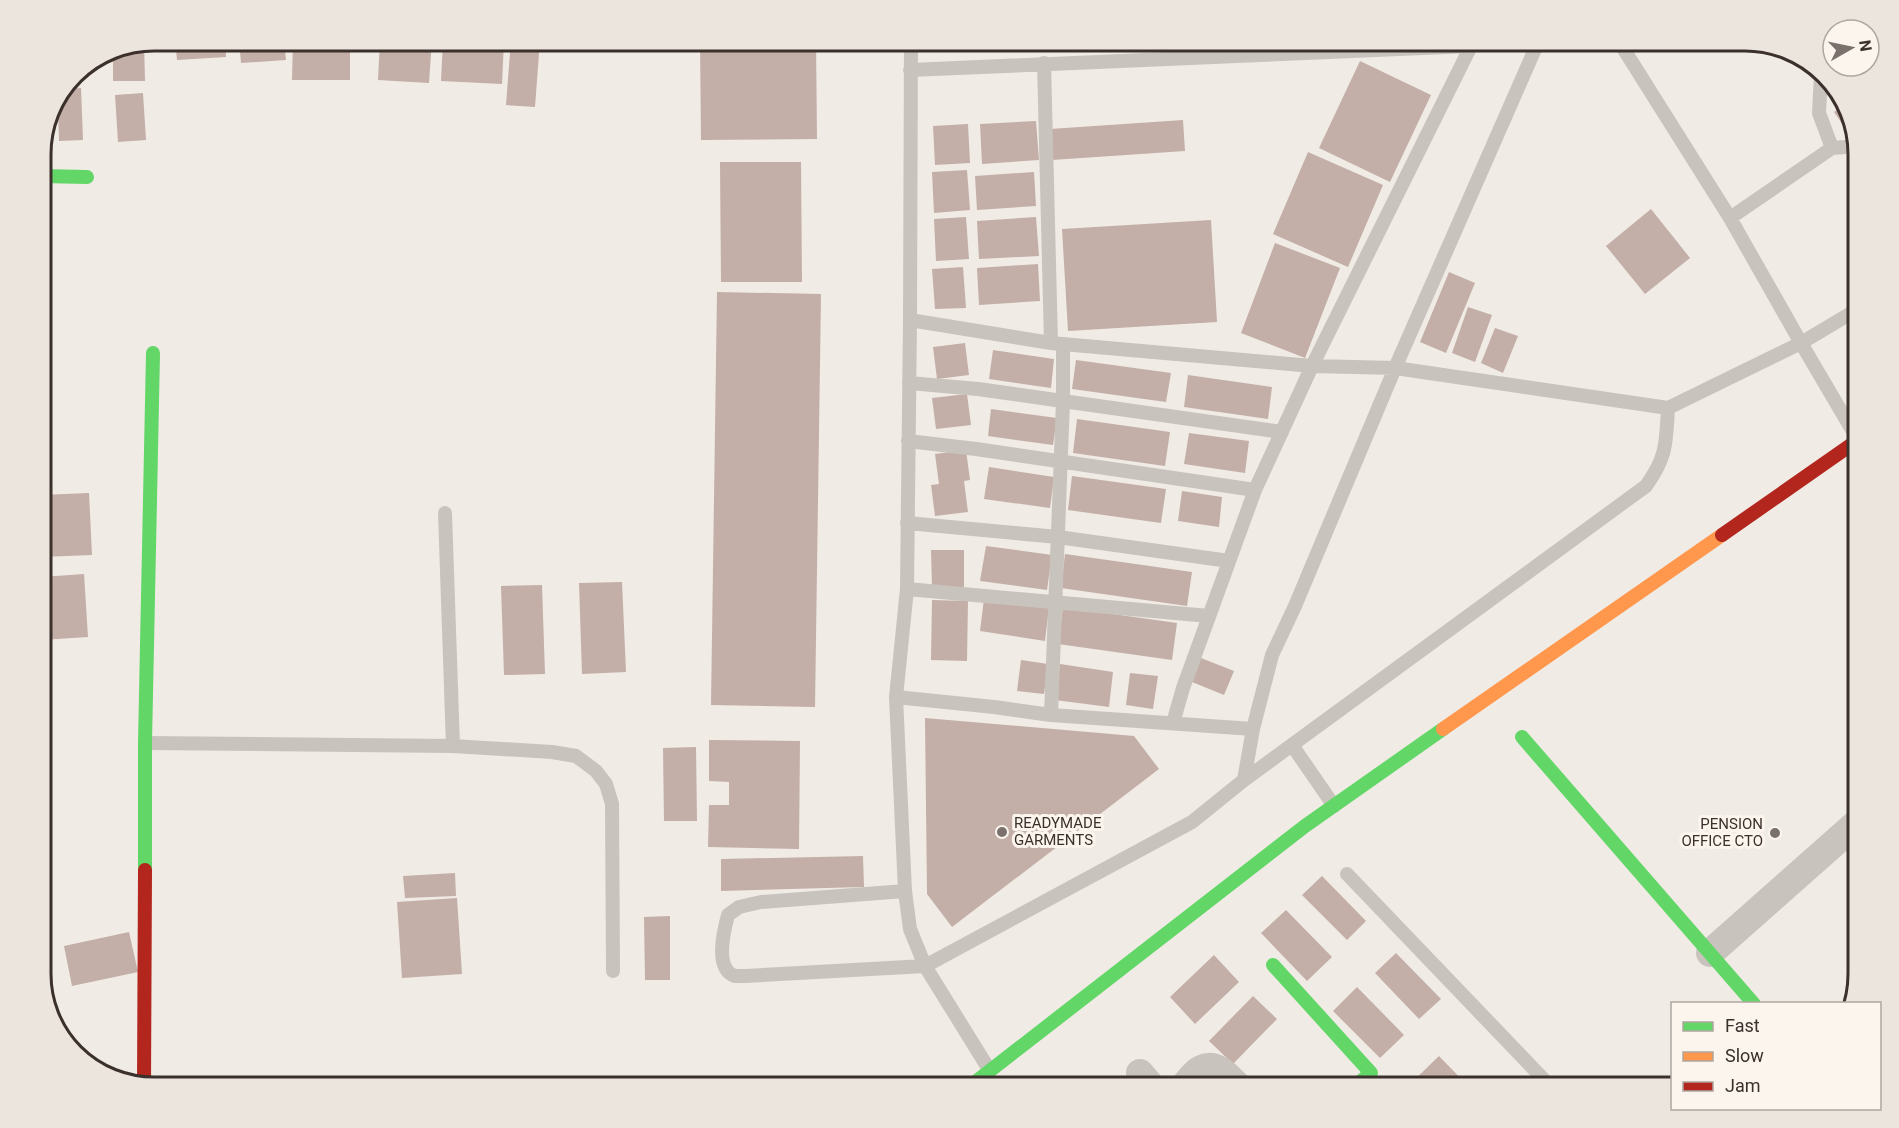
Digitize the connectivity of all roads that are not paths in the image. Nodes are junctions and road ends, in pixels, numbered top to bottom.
1 (911, 51) edge
2 (1301, 51) edge
3 (1469, 51) edge
4 (1534, 51) edge
5 (1625, 51) edge
6 (1044, 63) junction
7 (910, 70) junction
8 (1820, 84) edge
9 (1848, 147) edge
10 (1832, 148) junction
11 (51, 176) edge
12 (87, 177) dead end
13 (1730, 218) junction
14 (1848, 315) edge
15 (910, 320) junction
16 (1801, 343) junction
17 (1057, 344) junction
18 (153, 353) dead end
19 (1312, 366) junction
20 (1395, 368) junction
21 (909, 383) junction
22 (1063, 401) junction
23 (1668, 408) junction
24 (1848, 423) edge
25 (1282, 432) junction
26 (909, 441) junction
27 (1848, 447) edge
28 (1061, 462) junction
29 (1255, 490) junction
30 (445, 513) dead end
31 (908, 523) junction
32 (1058, 537) junction
33 (1229, 561) junction
34 (907, 589) junction
35 (1054, 601) junction
36 (1209, 616) junction
37 (896, 697) junction
38 (1051, 715) junction
39 (1173, 723) junction
40 (1253, 729) junction
41 (1522, 737) dead end
42 (145, 743) junction
43 (1292, 745) junction
44 (453, 746) junction
45 (1244, 780) junction
46 (1334, 806) junction
47 (1848, 831) edge
48 (1347, 873) dead end
49 (905, 891) junction
50 (1710, 953) junction
51 (1273, 965) dead end
52 (925, 966) junction
53 (614, 971) dead end
54 (1752, 1002) edge
55 (990, 1071) junction
56 (144, 1076) edge
57 (983, 1077) edge
58 (1193, 1077) edge
59 (1227, 1077) edge
60 (1367, 1077) edge
61 (1541, 1077) edge

1 - 7 lane
2 - 6 lane
3 - 19 lane
4 - 20 lane
5 - 13 lane
6 - 7 lane
6 - 17 lane
7 - 15 lane
8 - 10 lane
9 - 10 lane
10 - 13 lane
11 - 12 street
13 - 16 lane
14 - 16 lane
15 - 17 lane
15 - 21 lane
16 - 23 lane
16 - 24 lane
17 - 19 lane
17 - 22 lane
18 - 42 street
19 - 20 lane
19 - 25 lane
20 - 23 lane
20 - 40 lane
21 - 22 lane
21 - 26 lane
22 - 25 lane
22 - 28 lane
23 - 43 lane
25 - 29 lane
26 - 28 lane
26 - 31 lane
27 - 46 street
28 - 29 lane
28 - 32 lane
29 - 33 lane
30 - 44 lane
31 - 32 lane
31 - 34 lane
32 - 33 lane
32 - 35 lane
33 - 36 lane
34 - 35 lane
34 - 37 lane
35 - 36 lane
35 - 38 lane
36 - 39 lane
37 - 38 lane
37 - 49 lane
38 - 39 lane
39 - 40 lane
40 - 45 lane
41 - 50 street
42 - 44 lane
42 - 56 street
43 - 45 lane
43 - 46 lane
44 - 53 lane
45 - 52 lane
46 - 55 street
47 - 50 street
48 - 61 lane
49 - 52 lane
49 - 52 lane
50 - 54 street
51 - 60 street
52 - 55 lane
55 - 57 street
58 - 59 street

